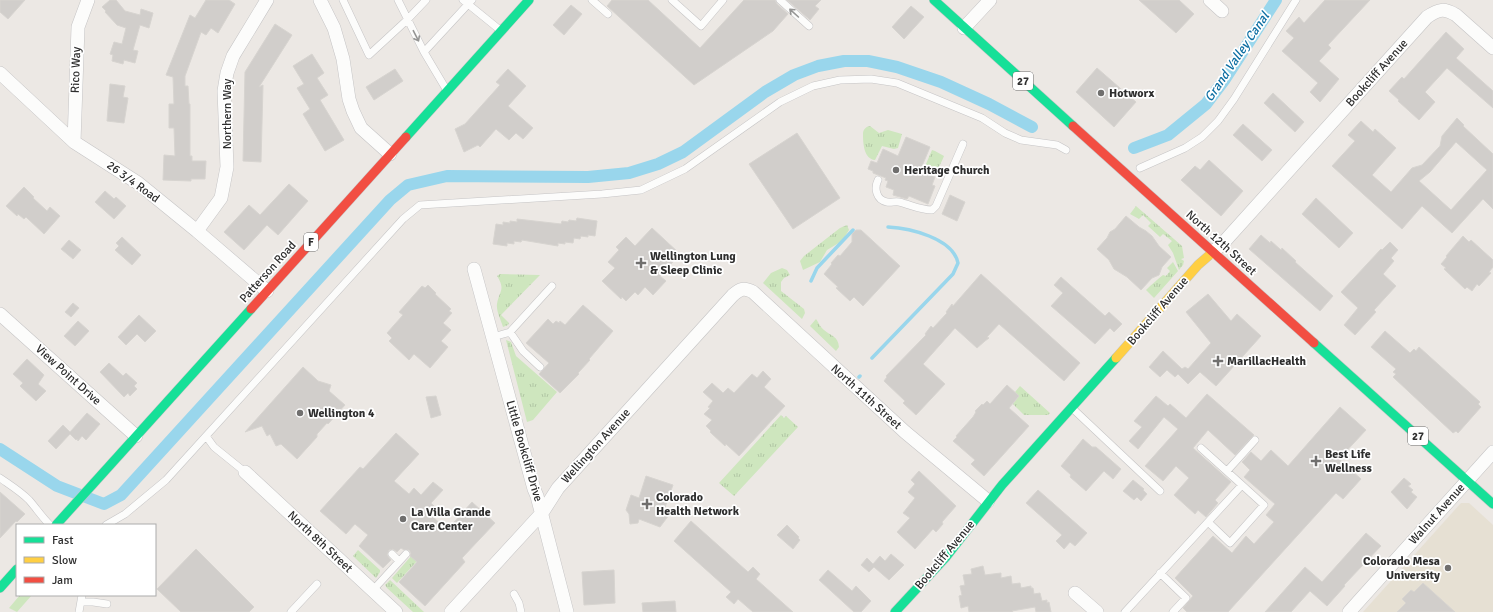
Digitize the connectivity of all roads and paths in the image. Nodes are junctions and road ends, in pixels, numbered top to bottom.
1 (88, 0) edge
2 (267, 0) edge
3 (320, 0) edge
4 (343, 0) edge
5 (398, 0) edge
6 (426, 0) edge
7 (529, 0) edge
8 (592, 0) edge
9 (672, 0) edge
10 (723, 0) edge
11 (780, 0) edge
12 (934, 0) edge
13 (990, 0) edge
14 (1210, 0) edge
15 (1296, 0) edge
16 (468, 1) edge
17 (1222, 11) dead end
18 (608, 14) dead end
19 (407, 20) junction
20 (809, 26) dead end
21 (964, 28) junction
22 (501, 31) junction
23 (1493, 48) edge
24 (424, 52) junction
25 (0, 73) edge
26 (447, 91) junction
27 (74, 142) junction
28 (963, 144) dead end
29 (1066, 150) dead end
30 (390, 154) junction
31 (1140, 168) dead end
32 (878, 180) dead end
33 (197, 231) junction
34 (1213, 252) junction
35 (474, 269) dead end
36 (552, 286) dead end
37 (747, 289) joint
38 (267, 291) junction
39 (0, 314) edge
40 (510, 332) junction
41 (493, 337) junction
42 (540, 367) dead end
43 (1072, 408) junction
44 (136, 436) junction
45 (206, 436) junction
46 (1255, 440) dead end
47 (1202, 448) dead end
48 (1493, 452) edge
49 (1227, 471) junction
50 (245, 472) joint
51 (0, 478) edge
52 (1467, 481) junction
53 (1242, 485) junction
54 (1160, 491) dead end
55 (988, 501) junction
56 (1493, 504) edge
57 (542, 513) junction
58 (64, 521) edge
59 (1208, 522) junction
60 (49, 524) edge
61 (108, 524) edge
62 (392, 554) dead end
63 (406, 554) dead end
64 (399, 561) junction
65 (16, 570) edge
66 (1160, 574) junction
67 (317, 584) dead end
68 (0, 588) edge
69 (373, 590) junction
70 (1075, 593) dead end
71 (514, 594) dead end
72 (82, 598) edge
73 (107, 604) dead end
74 (78, 612) edge
75 (291, 612) edge
76 (396, 612) edge
77 (451, 612) edge
78 (522, 612) edge
79 (567, 612) edge
80 (895, 612) edge
81 (1097, 612) edge
82 (1125, 612) edge
83 (1173, 612) edge
84 (1349, 612) edge

1 - 27 street, Rico Way
2 - 33 street, Northern Way
3 - 30 street
4 - 19 lane
5 - 19 lane
6 - 19 lane
7 - 22 main road, Patterson Road / F
8 - 18 lane
9 - 10 lane
20 -> 11 lane
12 - 21 main road, North 12th Street / 27
13 - 21 street
14 - 17 street
15 - 31 lane
16 - 22 lane
16 - 24 lane
19 -> 24 lane
21 - 34 main road, North 12th Street / 27
22 - 26 main road, Patterson Road / F
23 - 34 street, Bookcliff Avenue
24 - 26 lane
25 - 27 street, 26 3/4 Road
26 - 30 main road, Patterson Road / F
27 - 33 street, 26 3/4 Road
28 - 32 lane
29 - 45 lane
30 - 38 main road, Patterson Road / F
33 - 38 street, 26 3/4 Road
34 - 43 main road, Bookcliff Avenue
34 - 52 main road, North 12th Street / 27
35 - 41 street, Little Bookcliff Drive
36 - 40 lane
37 - 55 street, North 11th Street
37 - 57 street, Wellington Avenue
38 - 44 main road, Patterson Road / F
39 - 44 street, View Point Drive
40 - 41 lane
40 - 42 lane
41 - 57 street, Little Bookcliff Drive
43 - 54 lane
43 - 55 main road, Bookcliff Avenue
44 - 58 main road, Patterson Road / F
45 - 50 lane
45 - 61 lane
46 - 49 lane
47 - 49 lane
48 - 52 street, Walnut Avenue
49 - 53 lane
50 - 69 street, North 8th Street
51 - 60 lane
52 - 56 main road, North 12th Street / 27
52 - 84 street, Walnut Avenue
53 - 59 lane
53 - 59 lane
55 - 80 main road, Bookcliff Avenue
57 - 77 street, Wellington Avenue
57 - 79 street, Little Bookcliff Drive
59 - 66 lane
62 - 64 lane
63 - 64 lane
64 - 69 lane
65 - 68 main road
66 - 82 lane
66 - 83 lane
67 - 75 lane
69 - 76 street, North 8th Street
70 - 81 street
71 - 78 lane
72 - 73 lane
72 - 74 lane

